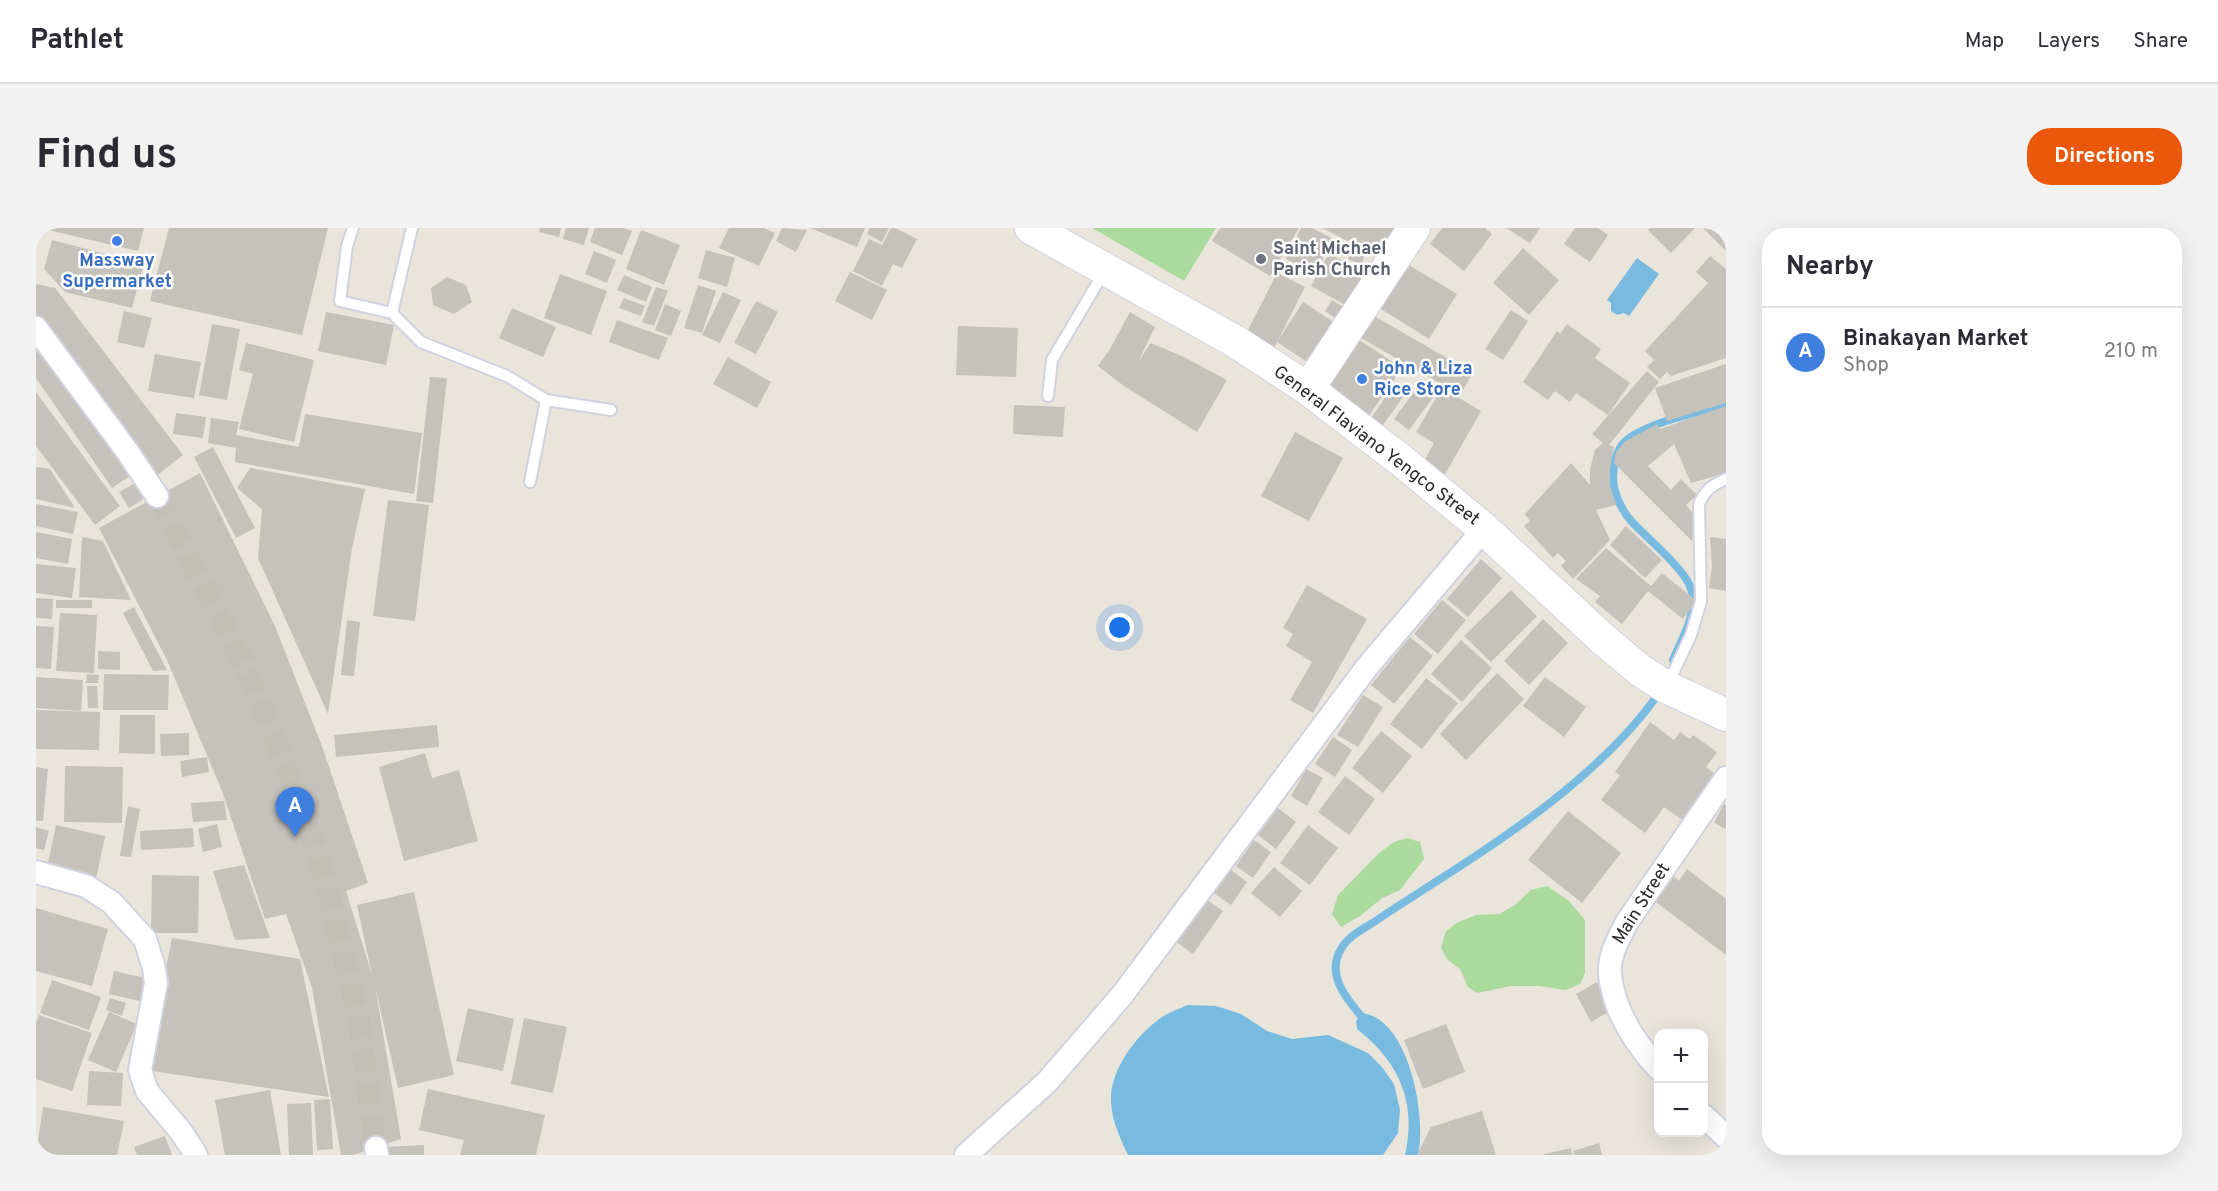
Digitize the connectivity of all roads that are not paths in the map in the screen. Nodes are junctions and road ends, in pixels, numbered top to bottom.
1 (353, 228) edge
2 (412, 228) edge
3 (1031, 228) edge
4 (1414, 228) edge
5 (1105, 269) junction
6 (393, 313) junction
7 (36, 328) edge
8 (1308, 389) junction
9 (1048, 396) dead end
10 (546, 400) junction
11 (611, 410) dead end
12 (1726, 479) edge
13 (530, 482) dead end
14 (157, 496) tunnel mouth
15 (1484, 528) junction
16 (1666, 687) junction
17 (1726, 715) edge
18 (1726, 778) edge
19 (36, 872) edge
20 (1654, 1062) edge
21 (1708, 1120) edge
22 (1726, 1137) edge
23 (196, 1155) edge
24 (966, 1155) edge

1 - 6 lane
2 - 6 lane
3 - 5 main road, General Flaviano Yengco Street
4 - 8 main road
5 - 8 main road, General Flaviano Yengco Street
5 - 9 lane
6 - 10 lane
7 - 14 street
8 - 15 main road, General Flaviano Yengco Street
10 - 11 lane
10 - 13 lane
12 - 16 lane
15 - 16 main road, General Flaviano Yengco Street
15 - 24 street
16 - 17 main road, General Flaviano Yengco Street
18 - 20 street, Main Street
19 - 23 street
21 - 22 street

